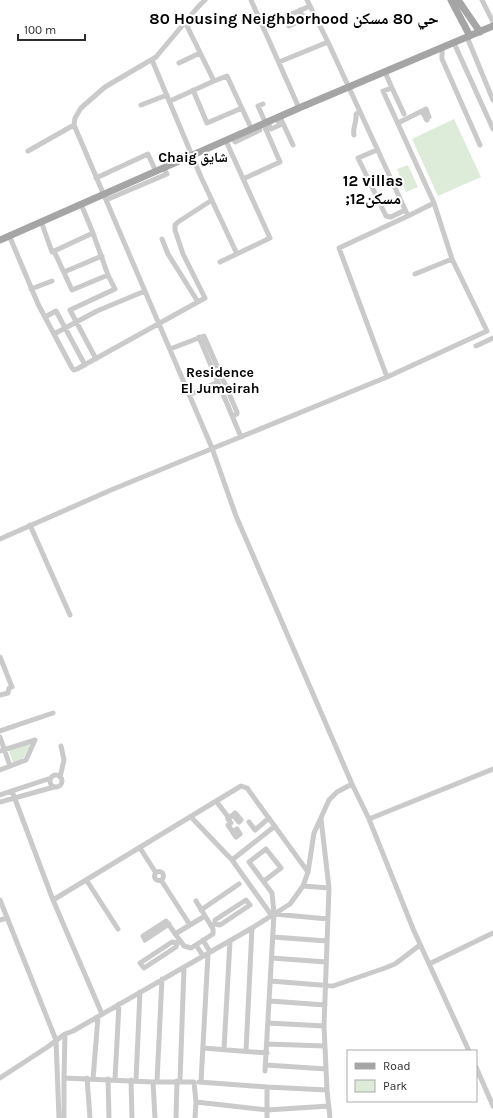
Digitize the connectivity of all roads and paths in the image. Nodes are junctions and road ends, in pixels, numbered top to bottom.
1 (205, 0) edge
2 (251, 0) edge
3 (307, 0) edge
4 (451, 0) edge
5 (458, 0) edge
6 (482, 0) edge
7 (310, 6) junction
8 (300, 10) dead end
9 (185, 22) junction
10 (493, 22) edge
11 (493, 26) edge
12 (480, 32) junction
13 (468, 37) junction
14 (328, 42) junction
15 (454, 43) junction
16 (442, 48) junction
17 (200, 53) junction
18 (152, 60) junction
19 (280, 62) junction
20 (179, 63) dead end
21 (385, 72) junction
22 (214, 81) junction
23 (349, 87) junction
24 (392, 88) junction
25 (193, 90) junction
26 (167, 95) junction
27 (493, 100) edge
28 (170, 101) junction
29 (262, 104) dead end
30 (141, 105) dead end
31 (242, 108) junction
32 (299, 108) junction
33 (360, 112) junction
34 (404, 114) dead end
35 (425, 116) dead end
36 (279, 118) junction
37 (398, 123) junction
38 (74, 124) junction
39 (261, 126) junction
40 (493, 129) edge
41 (354, 135) dead end
42 (230, 139) junction
43 (293, 145) dead end
44 (480, 145) dead end
45 (377, 150) junction
46 (28, 151) dead end
47 (192, 156) junction
48 (164, 168) junction
49 (156, 172) junction
50 (96, 178) junction
51 (243, 179) junction
52 (105, 197) junction
53 (212, 200) junction
54 (434, 203) junction
55 (81, 204) junction
56 (405, 210) junction
57 (408, 216) junction
58 (40, 222) junction
59 (93, 233) junction
60 (8, 235) junction
61 (162, 239) dead end
62 (0, 240) edge
63 (54, 251) junction
64 (237, 254) junction
65 (102, 256) junction
66 (452, 259) junction
67 (220, 262) dead end
68 (64, 272) junction
69 (108, 274) junction
70 (415, 274) dead end
71 (52, 281) dead end
72 (31, 289) junction
73 (144, 291) junction
74 (198, 302) junction
75 (45, 317) junction
76 (76, 322) junction
77 (158, 324) junction
78 (64, 328) junction
79 (54, 334) junction
80 (199, 337) junction
81 (493, 338) edge
82 (476, 346) dead end
83 (170, 349) junction
84 (96, 359) junction
85 (85, 365) junction
86 (387, 378) junction
87 (218, 382) junction
88 (189, 395) junction
89 (232, 416) junction
90 (241, 437) junction
91 (212, 448) junction
92 (30, 525) junction
93 (0, 539) edge
94 (70, 616) dead end
95 (0, 657) edge
96 (0, 695) edge
97 (53, 713) dead end
98 (0, 731) edge
99 (0, 736) edge
100 (61, 746) dead end
101 (2, 751) edge
102 (10, 766) junction
103 (493, 769) edge
104 (0, 770) edge
105 (60, 777) junction
106 (50, 778) junction
107 (352, 784) junction
108 (54, 787) junction
109 (12, 791) junction
110 (0, 795) edge
111 (14, 798) junction
112 (216, 801) junction
113 (0, 802) edge
114 (191, 817) junction
115 (269, 818) junction
116 (321, 818) junction
117 (369, 818) junction
118 (249, 822) dead end
119 (275, 826) junction
120 (233, 832) dead end
121 (140, 848) junction
122 (232, 860) junction
123 (308, 872) junction
124 (87, 881) junction
125 (264, 881) junction
126 (239, 884) dead end
127 (303, 886) junction
128 (329, 888) junction
129 (0, 900) edge
130 (53, 900) junction
131 (196, 901) dead end
132 (201, 910) junction
133 (273, 915) junction
134 (205, 916) junction
135 (7, 918) junction
136 (328, 919) junction
137 (0, 920) edge
138 (169, 924) junction
139 (190, 925) junction
140 (213, 925) junction
141 (252, 928) junction
142 (118, 929) dead end
143 (493, 933) edge
144 (175, 934) junction
145 (273, 937) junction
146 (203, 940) junction
147 (230, 941) junction
148 (327, 941) junction
149 (179, 942) junction
150 (196, 945) junction
151 (420, 945) junction
152 (207, 954) junction
153 (272, 958) junction
154 (326, 962) junction
155 (429, 964) junction
156 (184, 966) junction
157 (162, 979) junction
158 (270, 981) junction
159 (326, 986) junction
160 (140, 992) junction
161 (270, 1001) junction
162 (119, 1004) junction
163 (325, 1004) junction
164 (100, 1015) junction
165 (268, 1023) junction
166 (324, 1026) junction
167 (65, 1034) junction
168 (56, 1040) junction
169 (267, 1044) junction
170 (325, 1046) junction
171 (203, 1048) junction
172 (224, 1049) junction
173 (469, 1050) edge
174 (246, 1051) junction
175 (267, 1053) junction
176 (326, 1069) junction
177 (477, 1069) edge
178 (0, 1078) edge
179 (64, 1078) junction
180 (90, 1078) junction
181 (108, 1079) junction
182 (115, 1079) junction
183 (133, 1080) junction
184 (155, 1081) junction
185 (178, 1081) junction
186 (194, 1082) junction
187 (201, 1082) junction
188 (267, 1087) junction
189 (327, 1090) junction
190 (196, 1102) junction
191 (329, 1106) junction
192 (493, 1106) edge
193 (267, 1110) junction
194 (59, 1118) edge
195 (64, 1118) edge
196 (90, 1118) edge
197 (109, 1118) edge
198 (132, 1118) edge
199 (155, 1118) edge
200 (176, 1118) edge
201 (195, 1118) edge
202 (267, 1118) edge
203 (330, 1118) edge

1 - 9 street
2 - 19 street
3 - 7 street
4 - 13 main road
5 - 12 main road
6 - 10 street
7 - 8 street
7 - 14 street
9 - 17 street
9 - 18 street
11 - 12 main road
12 - 13 main road
13 - 15 main road
13 - 27 street
14 - 19 street
14 - 23 street
15 - 16 main road
15 - 40 street
16 - 21 main road
16 - 44 street
17 - 20 street
17 - 22 street
18 - 26 street
18 - 38 street
19 - 32 street
21 - 23 main road
21 - 24 street
22 - 25 street
22 - 31 street
23 - 32 main road
23 - 33 street
24 - 34 street
24 - 37 street
25 - 28 street
25 - 31 street
26 - 28 street
26 - 30 street
28 - 47 street
29 - 39 street
31 - 39 street
32 - 36 main road
33 - 41 street
33 - 45 street
35 - 37 street
36 - 39 main road
36 - 43 street
37 - 54 street
38 - 46 street
38 - 50 street
39 - 42 main road
39 - 51 street
42 - 47 main road
42 - 51 street
45 - 56 street
45 - 56 street
47 - 48 main road
47 - 53 street
48 - 49 main road
48 - 52 street
49 - 50 street
49 - 52 main road
50 - 52 street
51 - 64 street
52 - 55 main road
52 - 73 street
53 - 64 street
53 - 74 street
54 - 57 street
54 - 66 street
55 - 58 main road
55 - 59 street
56 - 57 street
57 - 86 street
58 - 60 main road
58 - 63 street
59 - 63 street
59 - 65 street
60 - 62 main road
60 - 72 street
61 - 74 street
63 - 68 street
64 - 67 street
65 - 68 street
65 - 69 street
66 - 70 street
66 - 86 street
68 - 69 street
69 - 76 street
71 - 72 street
72 - 75 street
73 - 76 street
73 - 77 street
74 - 77 street
75 - 78 street
75 - 79 street
76 - 78 street
76 - 84 street
77 - 83 street
77 - 84 street
78 - 79 street
78 - 85 street
79 - 85 street
80 - 83 street
80 - 87 street
80 - 89 street
81 - 82 street
83 - 88 street
84 - 85 street
86 - 90 street
87 - 88 street
87 - 89 street
88 - 91 street
89 - 90 street
90 - 91 street
91 - 92 street
91 - 107 street
92 - 93 street
92 - 94 street
95 - 96 street
97 - 98 street
99 - 101 street
100 - 105 street
101 - 102 street
101 - 102 street
102 - 104 street
103 - 117 street
105 - 106 street
105 - 108 street
106 - 108 street
106 - 109 street
107 - 116 street
107 - 117 street
108 - 111 street
109 - 110 street
109 - 111 street
111 - 113 street
111 - 130 street
112 - 114 street
112 - 115 street
112 - 120 street
114 - 121 street
114 - 122 street
115 - 118 street
115 - 119 street
116 - 123 street
116 - 128 street
117 - 151 street
119 - 122 street
119 - 123 street
121 - 124 street
121 - 139 street
122 - 133 street
123 - 127 street
124 - 130 street
124 - 142 street
125 - 125 street
125 - 133 street
126 - 132 street
127 - 128 street
127 - 133 street
128 - 136 street
129 - 135 street
130 - 164 street
131 - 132 street
132 - 134 street
133 - 136 street
133 - 141 street
133 - 145 street
134 - 139 street
134 - 140 street
135 - 137 street
135 - 168 street
136 - 148 street
138 - 138 street
138 - 144 street
139 - 144 street
140 - 140 street
140 - 146 street
141 - 147 street
141 - 174 street
143 - 155 street
144 - 149 street
145 - 148 street
145 - 153 street
146 - 150 street
146 - 152 street
147 - 152 street
147 - 172 street
148 - 154 street
149 - 149 street
149 - 150 street
150 - 152 street
151 - 155 street
151 - 159 street
152 - 156 street
152 - 171 street
153 - 154 street
153 - 158 street
154 - 159 street
155 - 173 street
156 - 157 street
156 - 185 street
157 - 160 street
157 - 184 street
158 - 159 street
158 - 161 street
159 - 163 street
160 - 162 street
160 - 183 street
161 - 163 street
161 - 165 street
162 - 164 street
162 - 182 street
163 - 166 street
164 - 167 street
164 - 180 street
165 - 166 street
165 - 169 street
166 - 170 street
167 - 168 street
167 - 179 street
168 - 178 street
168 - 194 street
169 - 170 street
169 - 175 street
170 - 176 street
171 - 172 street
171 - 187 street
172 - 174 street
174 - 175 street
175 - 176 street
176 - 189 street
177 - 192 street
179 - 180 street
179 - 195 street
180 - 181 street
180 - 196 street
181 - 182 street
181 - 197 street
182 - 183 street
183 - 184 street
183 - 198 street
184 - 185 street
184 - 199 street
185 - 186 street
185 - 200 street
186 - 187 street
186 - 190 street
187 - 188 street
188 - 189 street
188 - 193 street
189 - 191 street
190 - 193 street
190 - 201 street
191 - 193 street
191 - 203 street
193 - 202 street

